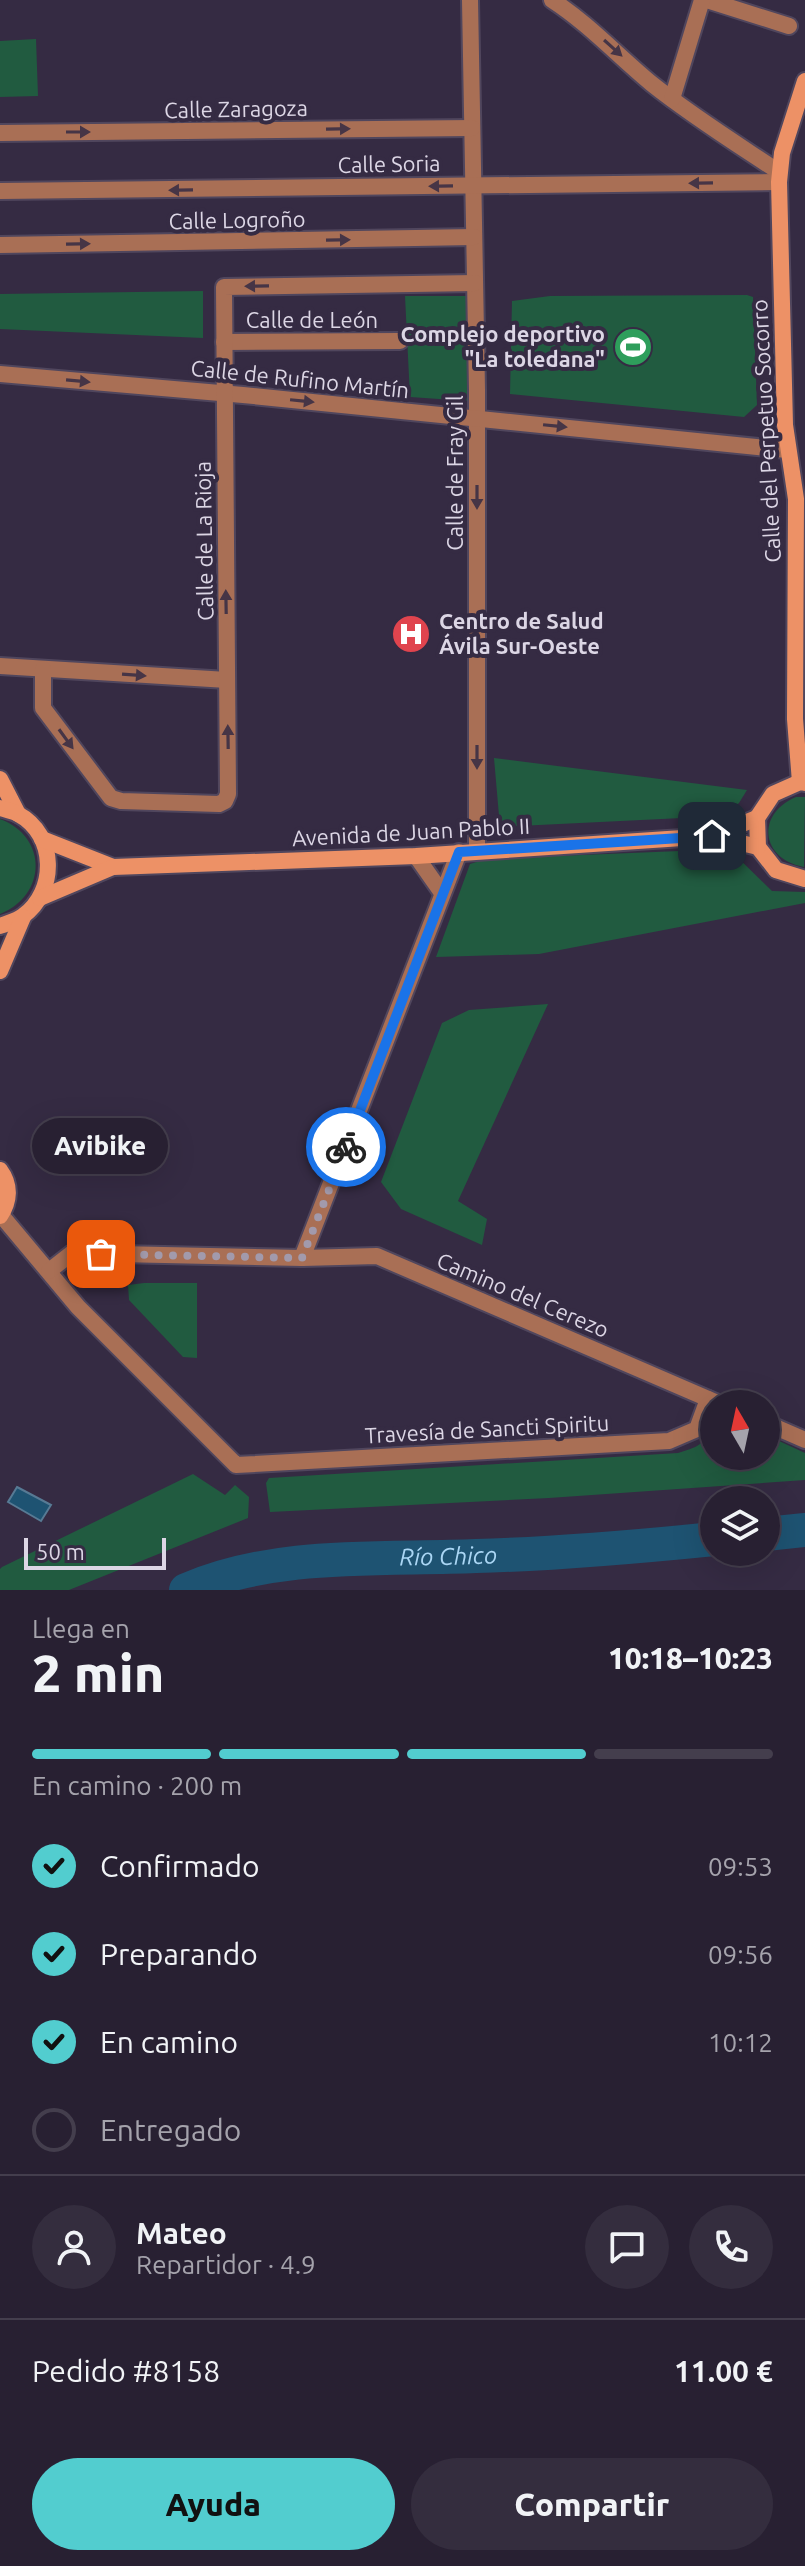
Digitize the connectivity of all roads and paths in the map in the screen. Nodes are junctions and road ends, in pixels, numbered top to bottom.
1 (470, 0) edge
2 (704, 0) edge
3 (562, 3) edge
4 (789, 26) dead end
5 (805, 81) edge
6 (672, 99) junction
7 (472, 128) junction
8 (0, 133) edge
9 (779, 177) junction
10 (473, 185) junction
11 (0, 191) edge
12 (474, 237) junction
13 (0, 245) edge
14 (475, 283) junction
15 (400, 341) dead end
16 (224, 342) junction
17 (0, 374) edge
18 (225, 394) junction
19 (477, 419) junction
20 (787, 450) junction
21 (0, 666) edge
22 (43, 669) junction
23 (227, 680) junction
24 (0, 779) edge
25 (803, 783) edge
26 (0, 808) edge
27 (18, 814) junction
28 (757, 818) junction
29 (712, 836) junction
30 (42, 839) junction
31 (758, 847) junction
32 (477, 850) junction
33 (459, 852) junction
34 (416, 856) junction
35 (113, 867) junction
36 (805, 879) edge
37 (442, 893) junction
38 (40, 898) junction
39 (23, 917) junction
40 (0, 926) edge
41 (0, 971) edge
42 (0, 1154) edge
43 (2, 1173) edge
44 (1, 1215) edge
45 (302, 1258) junction
46 (49, 1271) junction
47 (700, 1396) edge
48 (700, 1424) edge
49 (780, 1429) edge
50 (805, 1440) edge

1 - 7 street, Calle de Fray Gil
2 - 4 street
2 - 6 street
3 -> 6 street
5 - 9 main road, Calle del Perpetuo Socorro
6 - 9 street
8 -> 7 street, Calle Zaragoza
7 - 10 street, Calle de Fray Gil
9 -> 10 street, Calle Soria
9 - 20 main road, Calle del Perpetuo Socorro
10 -> 11 street, Calle Soria
10 - 12 street, Calle de Fray Gil
13 -> 12 street, Calle Logroño
12 - 14 street, Calle de Fray Gil
14 -> 16 street, Calle de La Rioja
14 - 19 street, Calle de Fray Gil
15 - 16 street, Calle de León
16 - 18 street, Calle de La Rioja
17 -> 18 street, Calle de Rufino Martín
18 -> 19 street, Calle de Rufino Martín
23 -> 18 street, Calle de La Rioja
19 -> 20 street, Calle de Rufino Martín
19 -> 32 street, Calle de Fray Gil
20 - 25 main road, Calle del Perpetuo Socorro
21 - 22 street
22 -> 23 street
22 -> 23 street, Calle de La Rioja
24 - 27 main road
25 - 28 main road
26 - 27 main road
27 - 30 main road
28 - 29 main road, Avenida de Juan Pablo II
28 - 31 main road
29 - 31 main road, Avenida de Juan Pablo II
29 - 32 main road, Avenida de Juan Pablo II
30 - 35 main road, Avenida de Juan Pablo II
30 - 38 main road
31 - 36 main road
32 - 33 main road, Avenida de Juan Pablo II
33 - 34 main road, Avenida de Juan Pablo II
33 - 37 street
34 - 35 main road, Avenida de Juan Pablo II
34 - 37 street
35 - 38 main road, Avenida de Juan Pablo II
37 - 45 street
38 - 39 main road
39 - 40 main road
39 - 41 main road
42 - 43 main road
43 - 44 main road
44 - 46 street
45 - 46 street, Camino del Cerezo
45 - 47 street, Camino del Cerezo
46 - 48 street, Travesía de Sancti Spiritu
49 - 50 street

